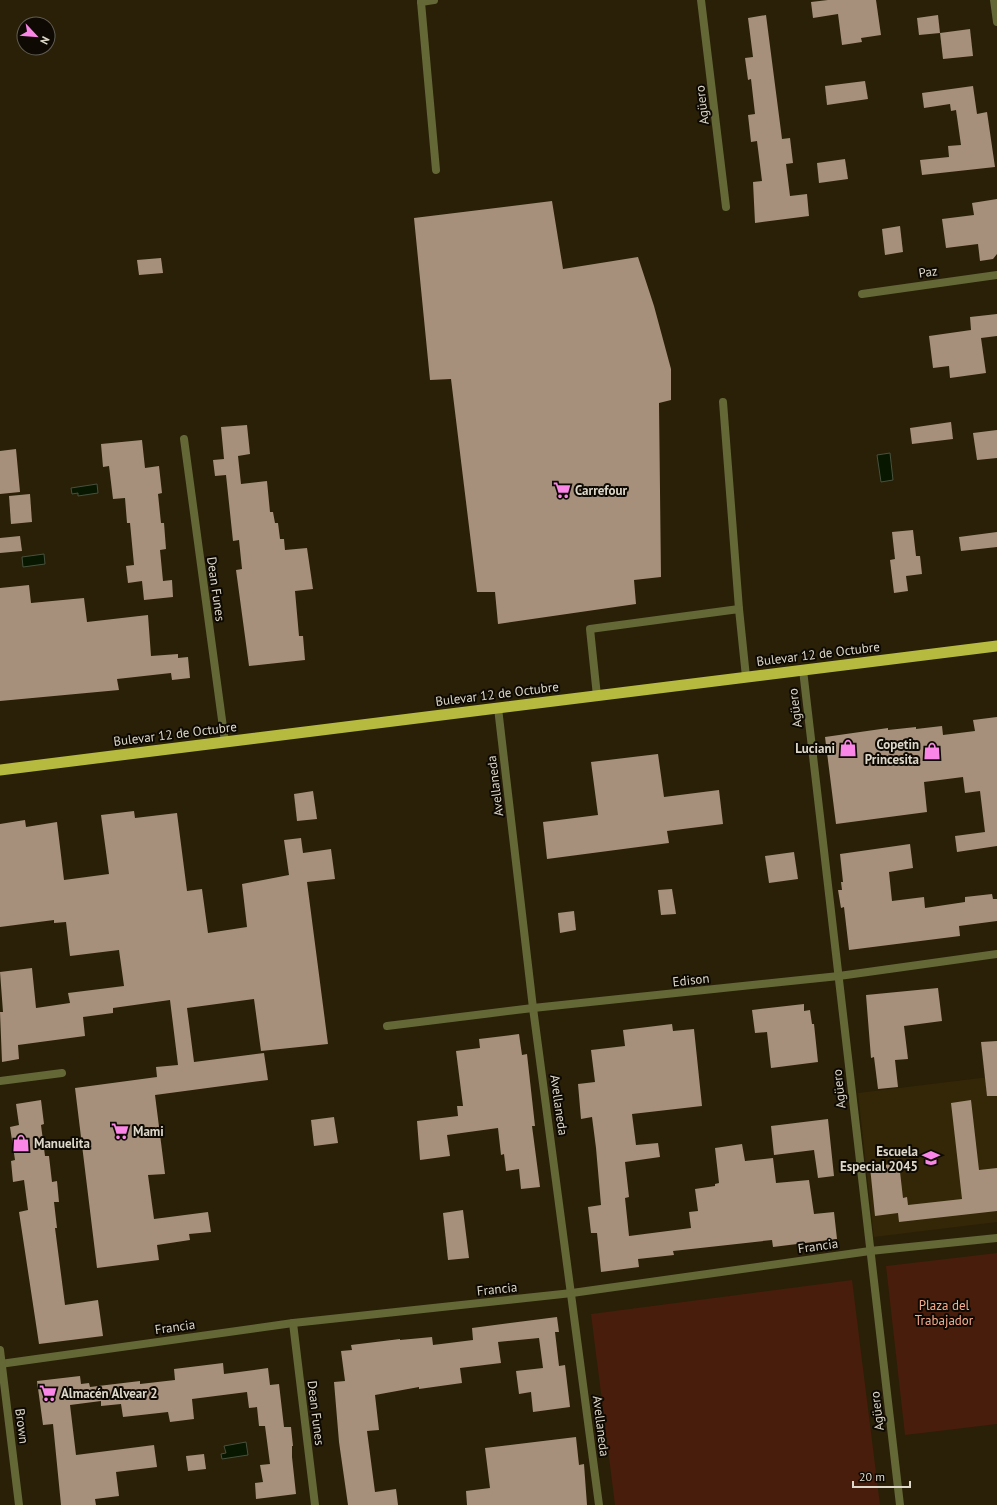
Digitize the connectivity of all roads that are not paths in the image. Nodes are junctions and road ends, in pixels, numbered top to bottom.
1 (434, 0) edge
2 (701, 0) edge
3 (994, 0) edge
4 (997, 22) edge
5 (436, 170) dead end
6 (726, 207) dead end
7 (997, 275) edge
8 (862, 294) dead end
9 (723, 402) dead end
10 (184, 439) dead end
11 (739, 609) junction
12 (997, 646) edge
13 (803, 670) junction
14 (746, 677) junction
15 (597, 696) junction
16 (498, 708) junction
17 (225, 742) junction
18 (0, 770) edge
19 (997, 954) edge
20 (839, 976) junction
21 (534, 1008) junction
22 (387, 1026) dead end
23 (62, 1073) dead end
24 (0, 1081) edge
25 (997, 1238) edge
26 (870, 1251) junction
27 (572, 1293) junction
28 (293, 1323) junction
29 (0, 1350) edge
30 (1, 1364) edge
31 (19, 1505) edge
32 (315, 1505) edge
33 (599, 1505) edge
34 (900, 1505) edge

1 - 5 street
2 - 6 street, Agüero
3 - 4 street
7 - 8 street, Paz
9 - 11 street
10 - 17 street, Dean Funes
11 - 14 street
11 - 15 street
12 - 13 highway, Bulevar 12 de Octubre
13 - 14 highway, Bulevar 12 de Octubre
13 - 20 street, Agüero
14 - 15 highway, Bulevar 12 de Octubre
15 - 16 highway, Bulevar 12 de Octubre
16 - 17 highway, Bulevar 12 de Octubre
16 - 21 street, Avellaneda
17 - 18 highway, Bulevar 12 de Octubre
19 - 20 street, Edison
20 - 21 street, Edison
20 - 26 street, Agüero
21 - 22 street, Edison
21 - 27 street, Avellaneda
23 - 24 street
25 - 26 street, Francia
26 - 27 street, Francia
26 - 34 street, Agüero
27 - 28 street, Francia
27 - 33 street, Avellaneda
28 - 30 street, Francia
28 - 32 street, Dean Funes
29 - 30 street, Brown
30 - 31 street, Brown

